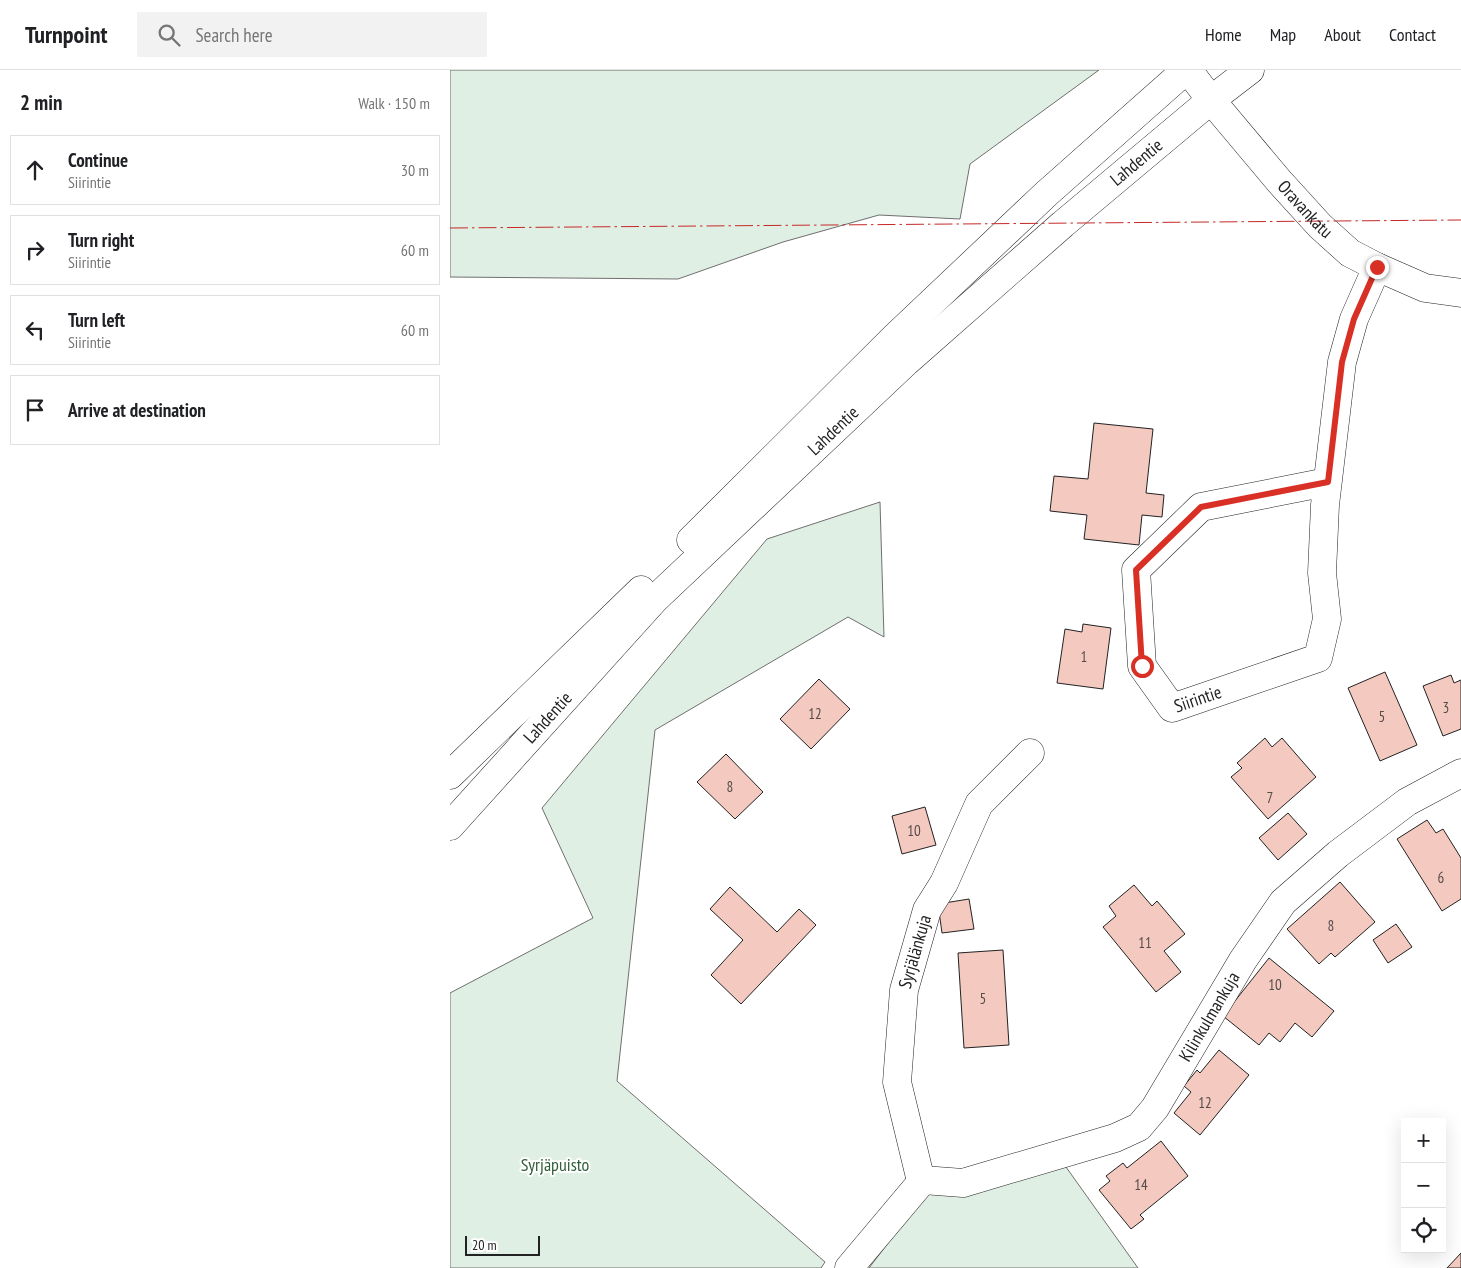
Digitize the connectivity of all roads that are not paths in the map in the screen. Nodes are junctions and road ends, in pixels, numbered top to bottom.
1 (1187, 70) edge
2 (1250, 70) edge
3 (1211, 100) junction
4 (1377, 267) junction
5 (1461, 293) edge
6 (1328, 482) junction
7 (1030, 753) dead end
8 (1461, 773) edge
9 (450, 775) edge
10 (450, 826) edge
11 (923, 1180) junction
12 (849, 1268) edge

1 - 3 street, Oravankatu
1 - 9 street, Lahdentie
2 - 3 street, Lahdentie
3 - 4 street, Oravankatu
3 - 10 street, Lahdentie
4 - 5 street, Oravankatu
4 - 6 street, Siirintie
6 - 6 street, Siirintie
7 - 11 street, Syrjälänkuja
8 - 11 street, Kilinkulmankuja
11 - 12 street

